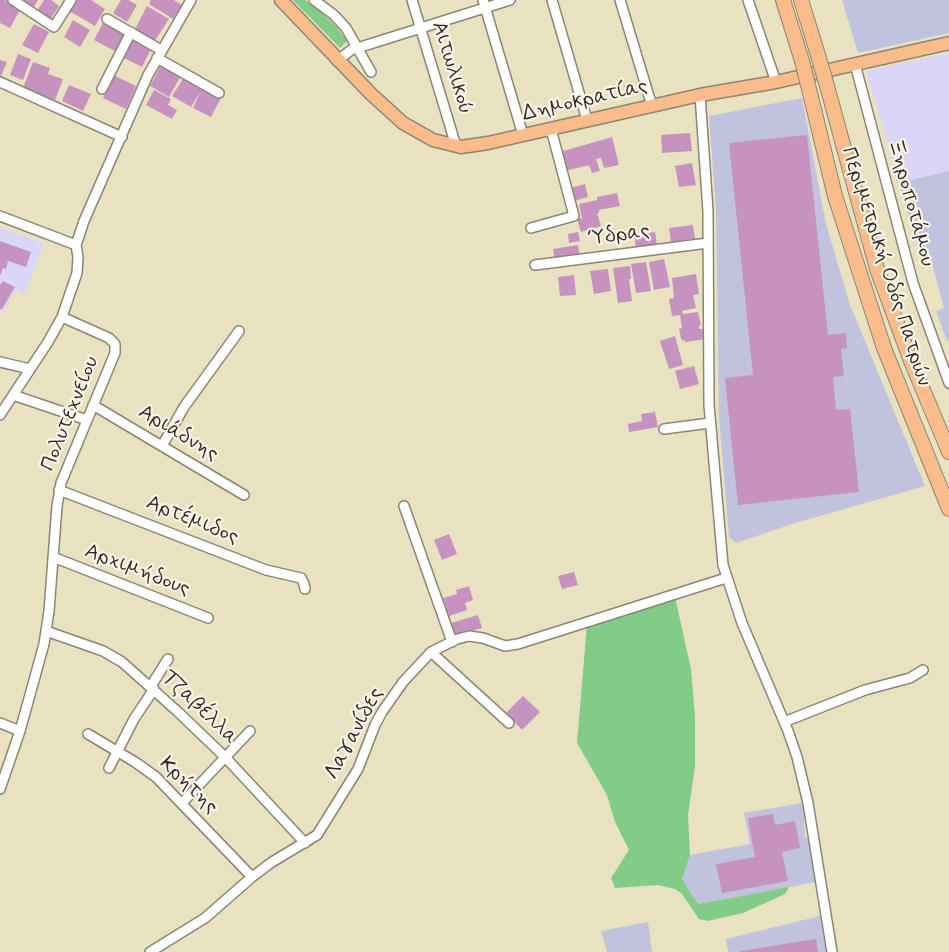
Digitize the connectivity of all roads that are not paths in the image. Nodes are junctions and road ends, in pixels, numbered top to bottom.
1 (13, 0) edge
2 (71, 0) edge
3 (191, 0) edge
4 (281, 0) edge
5 (315, 0) edge
6 (334, 0) edge
7 (412, 0) edge
8 (510, 0) edge
9 (552, 0) edge
10 (620, 0) edge
11 (748, 0) edge
12 (783, 0) edge
13 (801, 0) edge
14 (484, 4) edge
15 (327, 9) junction
16 (107, 19) dead end
17 (421, 27) junction
18 (130, 32) junction
19 (949, 43) edge
20 (358, 48) junction
21 (159, 54) junction
22 (337, 61) junction
23 (855, 64) junction
24 (371, 72) dead end
25 (0, 82) edge
26 (776, 82) junction
27 (102, 89) dead end
28 (219, 93) dead end
29 (700, 95) junction
30 (652, 106) junction
31 (587, 120) junction
32 (551, 129) junction
33 (523, 135) junction
34 (122, 136) junction
35 (456, 146) junction
36 (0, 216) edge
37 (531, 228) dead end
38 (708, 243) junction
39 (76, 245) junction
40 (535, 265) dead end
41 (62, 318) junction
42 (239, 331) dead end
43 (0, 362) edge
44 (30, 369) junction
45 (949, 383) edge
46 (13, 395) junction
47 (93, 405) junction
48 (0, 415) edge
49 (87, 420) junction
50 (710, 423) junction
51 (664, 429) dead end
52 (162, 446) junction
53 (949, 452) edge
54 (59, 490) junction
55 (244, 495) dead end
56 (404, 506) dead end
57 (949, 509) edge
58 (53, 557) junction
59 (726, 578) junction
60 (304, 589) dead end
61 (208, 618) dead end
62 (46, 631) junction
63 (452, 642) junction
64 (431, 652) junction
65 (168, 659) dead end
66 (923, 669) dead end
67 (152, 688) junction
68 (784, 722) junction
69 (0, 723) edge
70 (509, 723) dead end
71 (20, 731) junction
72 (250, 731) dead end
73 (88, 734) dead end
74 (118, 751) junction
75 (225, 757) junction
76 (109, 768) dead end
77 (0, 789) edge
78 (182, 803) junction
79 (305, 843) junction
80 (252, 877) junction
81 (150, 952) edge
82 (832, 952) edge

1 - 2 street
3 - 21 street
4 - 22 main road, Δημοκρατίας
5 - 15 street
6 - 15 street
7 - 17 street, Αιτωλικού
8 - 14 street
9 - 31 street
10 - 30 street
11 - 26 street
12 - 57 highway, Περιμετρική Οδός Πατρών, bridge
13 - 53 highway, Περιμετρική Οδός Πατρών, bridge
14 - 17 street
14 - 33 street
15 - 20 street
16 - 18 street
17 - 20 street
17 - 35 street, Αιτωλικού
18 - 21 street
18 - 27 street
19 - 23 main road, Δημοκρατίας
20 - 22 street
20 - 24 street
21 - 28 street
21 - 34 street
22 - 35 main road, Δημοκρατίας
23 - 26 main road, Δημοκρατίας
23 - 45 street, Ξηροποτάμου
25 - 34 street
26 - 29 main road, Δημοκρατίας
29 - 30 main road, Δημοκρατίας
29 - 38 street
30 - 31 main road, Δημοκρατίας
31 - 32 main road, Δημοκρατίας
32 - 33 main road, Δημοκρατίας
32 - 37 street
33 - 35 main road, Δημοκρατίας
34 - 39 street
36 - 39 street
38 - 40 street, Ύδρας
38 - 50 street
39 - 41 street
41 - 44 street
41 - 47 street, Πολυτεχνείου
42 - 52 street
43 - 44 street
44 - 46 street
46 - 48 street
46 - 49 street
47 - 49 street, Πολυτεχνείου
47 - 52 street, Αριάδνης
49 - 54 street, Πολυτεχνείου
50 - 51 street
50 - 59 street
52 - 55 street, Αριάδνης
54 - 58 street, Πολυτεχνείου
54 - 60 street, Αρτέμιδος
56 - 63 street
58 - 61 street, Αρχιμήδους
58 - 62 street, Πολυτεχνείου
59 - 63 street, Λαγανίδες
59 - 68 street
62 - 67 street, Τζαβέλλα
62 - 71 street, Πολυτεχνείου
63 - 64 street, Λαγανίδες
64 - 70 street
64 - 79 street, Λαγανίδες
65 - 67 street
66 - 68 street
67 - 74 street
67 - 75 street, Τζαβέλλα
68 - 82 street
69 - 71 street
71 - 77 street, Πολυτεχνείου
72 - 75 street
73 - 74 street, Κρήτης
74 - 76 street
74 - 78 street, Κρήτης
75 - 78 street
75 - 79 street, Τζαβέλλα
78 - 80 street, Κρήτης
79 - 80 street, Λαγανίδες
80 - 81 street, Λαγανίδες

